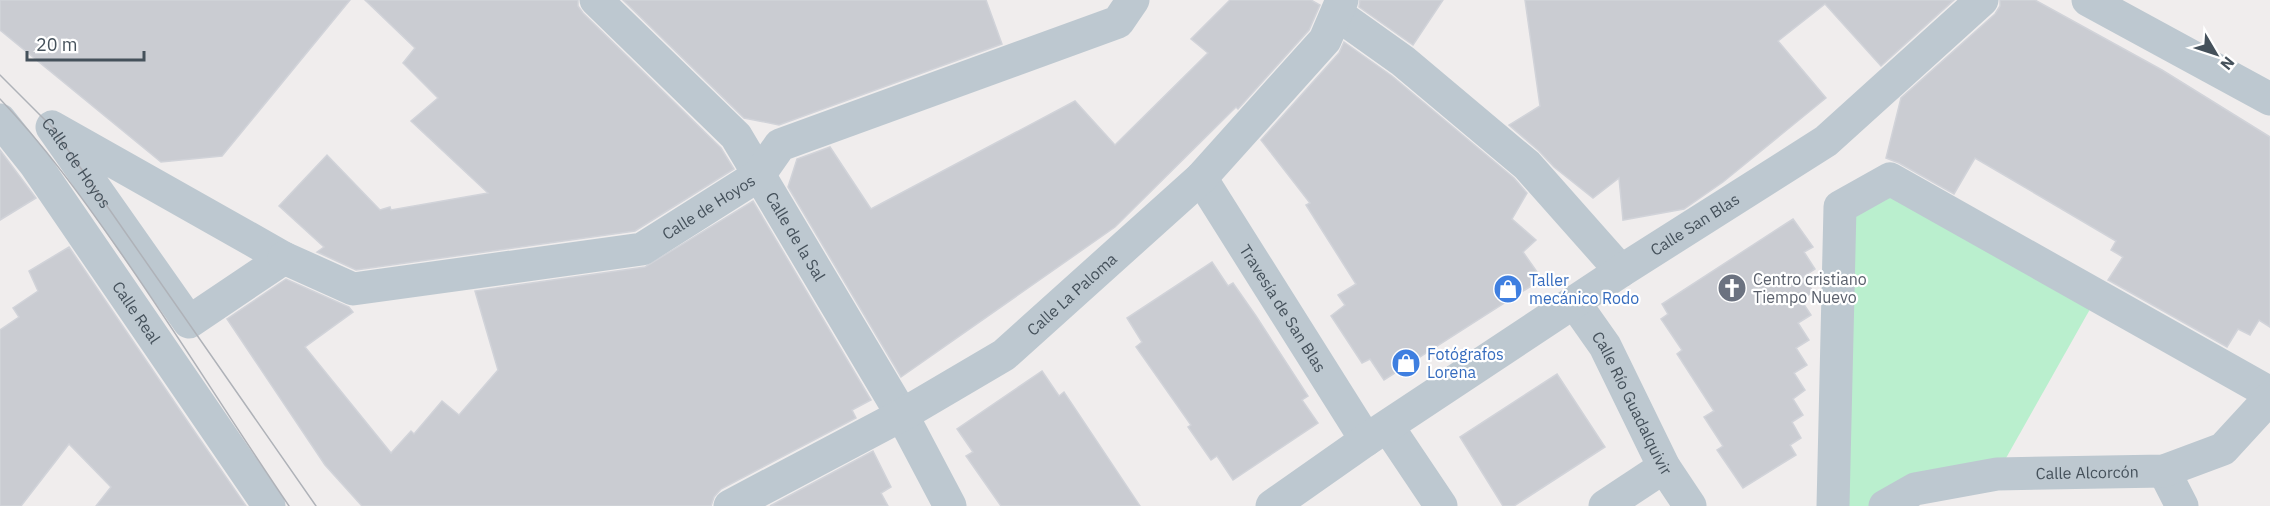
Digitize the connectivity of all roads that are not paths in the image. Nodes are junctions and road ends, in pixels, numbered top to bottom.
1 (596, 0) edge
2 (1133, 0) edge
3 (1982, 0) edge
4 (2088, 0) edge
5 (1340, 7) edge
6 (2270, 99) edge
7 (0, 120) edge
8 (52, 127) junction
9 (25, 152) junction
10 (759, 175) junction
11 (1201, 178) junction
12 (284, 258) junction
13 (1621, 271) junction
14 (1574, 302) junction
15 (2270, 393) edge
16 (2270, 398) edge
17 (902, 415) junction
18 (1377, 433) junction
19 (1664, 467) junction
20 (2164, 471) junction
21 (268, 506) edge
22 (730, 506) edge
23 (950, 506) edge
24 (1272, 506) edge
25 (1441, 506) edge
26 (1605, 506) edge
27 (1690, 506) edge
28 (1833, 506) edge
29 (1885, 506) edge
30 (2182, 506) edge

1 - 10 street, Calle de la Sal
2 - 10 street, Calle de Hoyos
3 - 13 street, Calle San Blas
4 - 6 street
5 - 11 street, Calle La Paloma
5 - 13 street
7 - 9 street, Calle Real
8 - 9 street
8 - 12 street, Calle de Hoyos
8 - 12 street, Calle de Hoyos
9 - 21 street, Calle Real
10 - 12 street, Calle de Hoyos
10 - 17 street, Calle de la Sal
11 - 17 street, Calle La Paloma
11 - 18 street, Travesía de San Blas
13 - 14 street, Calle San Blas
14 - 18 street, Calle San Blas
14 - 19 street, Calle Río Guadalquivir
15 - 28 street
16 - 20 street, Calle Alcorcón
17 - 22 street, Calle La Paloma
17 - 23 street, Calle de la Sal
18 - 24 street, Calle San Blas
18 - 25 street, Travesía de San Blas
19 - 26 street
19 - 27 street, Calle Río Guadalquivir
20 - 29 street, Calle Alcorcón
20 - 30 street

